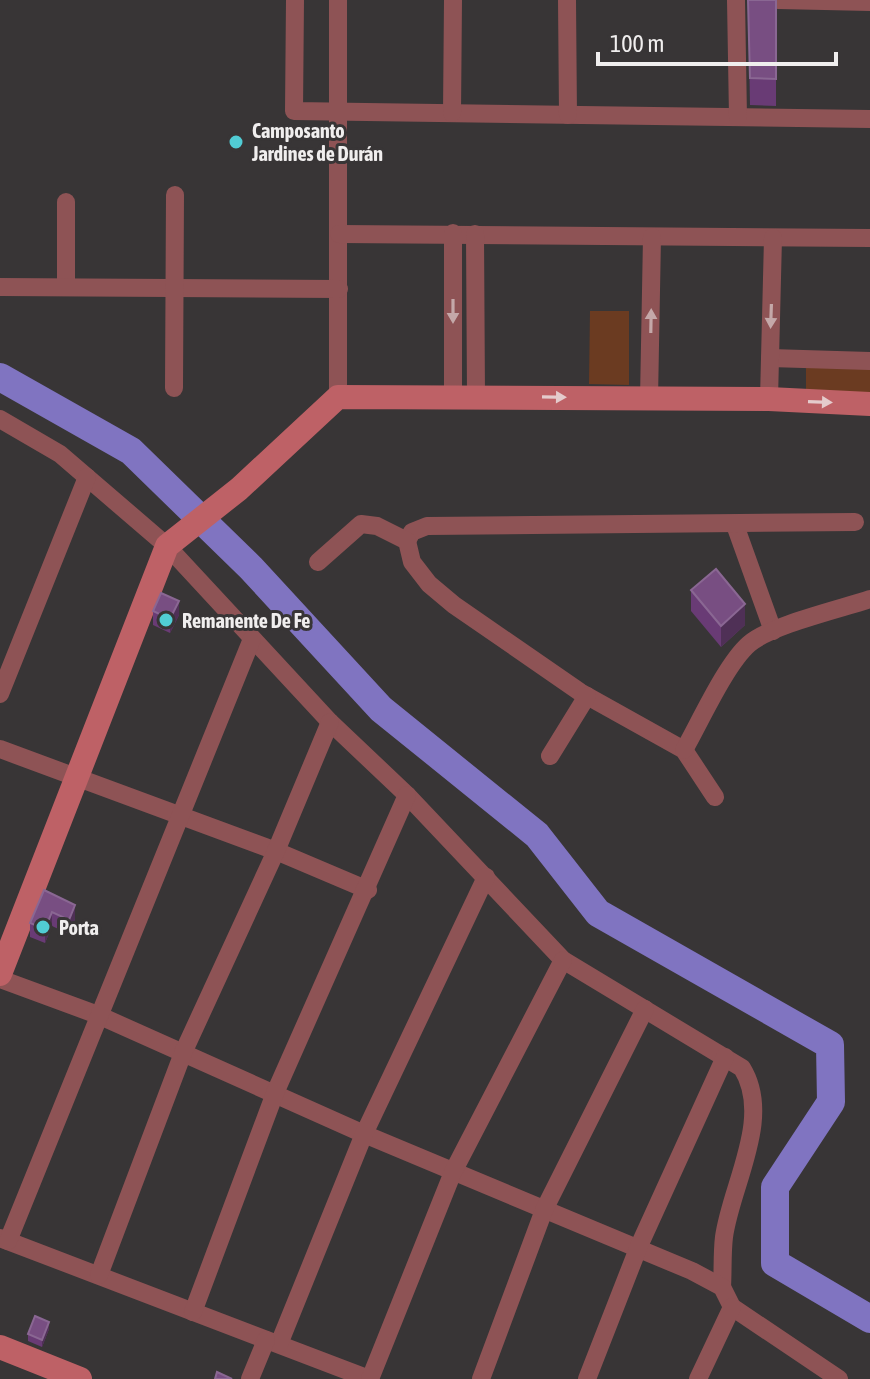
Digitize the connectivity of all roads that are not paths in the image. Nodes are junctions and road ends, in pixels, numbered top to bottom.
1 (295, 0) edge
2 (338, 0) edge
3 (453, 0) edge
4 (567, 0) edge
5 (736, 0) edge
6 (778, 0) edge
7 (870, 2) edge
8 (339, 112) junction
9 (452, 113) junction
10 (568, 115) junction
11 (738, 117) junction
12 (870, 119) edge
13 (175, 195) dead end
14 (66, 202) dead end
15 (453, 233) junction
16 (339, 234) junction
17 (475, 234) junction
18 (652, 237) junction
19 (773, 238) junction
20 (870, 238) edge
21 (0, 287) edge
22 (66, 287) junction
23 (175, 288) junction
24 (339, 289) junction
25 (770, 358) junction
26 (870, 361) edge
27 (174, 388) dead end
28 (464, 396) junction
29 (338, 397) junction
30 (649, 399) junction
31 (769, 399) junction
32 (870, 404) edge
33 (0, 419) edge
34 (87, 477) junction
35 (855, 522) dead end
36 (735, 525) junction
37 (407, 541) junction
38 (171, 542) junction
39 (318, 562) dead end
40 (870, 599) edge
41 (773, 631) junction
42 (252, 639) junction
43 (0, 694) edge
44 (587, 696) junction
45 (330, 722) junction
46 (0, 749) edge
47 (684, 750) junction
48 (550, 756) dead end
49 (78, 776) junction
50 (407, 795) junction
51 (715, 797) dead end
52 (178, 814) junction
53 (276, 851) junction
54 (486, 877) junction
55 (368, 890) junction
56 (563, 960) junction
57 (0, 976) edge
58 (645, 1009) junction
59 (98, 1015) junction
60 (183, 1053) junction
61 (725, 1057) junction
62 (275, 1093) junction
63 (364, 1134) junction
64 (453, 1172) junction
65 (544, 1210) junction
66 (4, 1239) edge
67 (639, 1246) junction
68 (99, 1275) junction
69 (722, 1287) junction
70 (732, 1307) junction
71 (193, 1312) junction
72 (272, 1342) junction
73 (0, 1347) edge
74 (80, 1379) edge
75 (250, 1379) edge
76 (370, 1379) edge
77 (481, 1379) edge
78 (587, 1379) edge
79 (698, 1379) edge
80 (839, 1379) edge

1 - 8 street
2 - 8 street
3 - 9 street
4 - 10 street
5 - 11 street
6 - 7 street
8 - 9 street
8 - 16 street
9 - 10 street
10 - 11 street
11 - 12 street
13 - 23 street
14 - 22 street
15 - 16 street
15 - 17 street
15 -> 28 street
16 - 24 street
17 - 18 street
17 - 28 street
18 - 19 street
30 -> 18 street
19 - 20 street
19 -> 25 street
21 - 22 street
22 - 23 street
23 - 24 street
23 - 27 street
24 - 29 street
25 - 26 street
25 - 31 street
28 - 29 street
28 -> 30 street
29 - 38 street
30 - 31 street
31 -> 32 street
33 - 34 street
34 - 38 street
34 - 43 street
35 - 36 street
36 - 37 street
36 - 41 street
37 - 39 street
37 - 44 street
38 - 42 street
38 - 49 street
40 - 41 street
41 - 47 street
42 - 45 street
42 - 52 street
44 - 47 street
44 - 48 street
45 - 50 street
45 - 53 street
46 - 49 street
47 - 51 street
49 - 52 street
49 - 57 street
50 - 54 street
50 - 55 street
52 - 53 street
52 - 59 street
53 - 55 street
53 - 60 street
54 - 56 street
54 - 63 street
55 - 62 street
56 - 58 street
56 - 64 street
57 - 59 street
58 - 61 street
58 - 65 street
59 - 60 street
59 - 66 street
60 - 62 street
60 - 68 street
61 - 67 street
61 - 69 street
62 - 63 street
62 - 71 street
63 - 64 street
63 - 72 street
64 - 65 street
64 - 76 street
65 - 67 street
65 - 77 street
66 - 68 street
67 - 69 street
67 - 78 street
68 - 71 street
69 - 70 street
70 - 79 street
70 - 80 street
71 - 72 street
72 - 75 street
72 - 76 street
73 - 74 street

